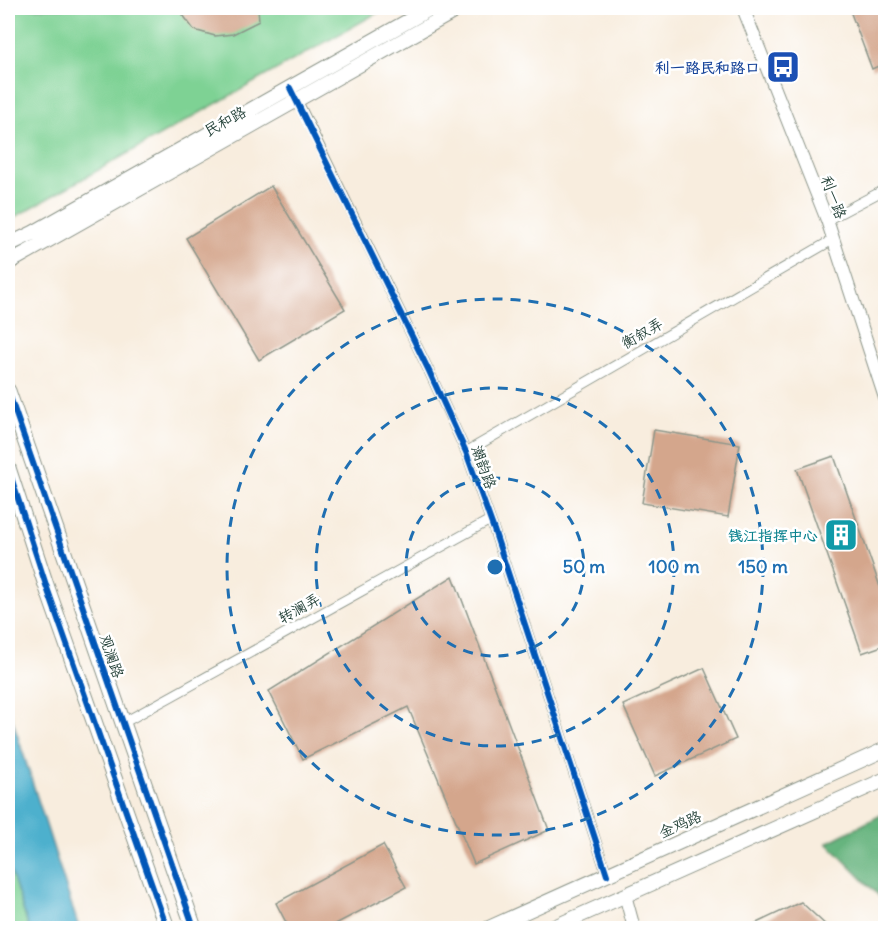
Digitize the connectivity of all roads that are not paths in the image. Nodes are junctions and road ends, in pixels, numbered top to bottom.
1 (432, 8) edge
2 (460, 8) edge
3 (743, 8) edge
4 (293, 94) junction
5 (885, 189) edge
6 (827, 220) junction
7 (834, 239) junction
8 (8, 245) edge
9 (8, 263) edge
10 (8, 391) edge
11 (885, 401) edge
12 (466, 452) junction
13 (8, 468) edge
14 (490, 520) junction
15 (123, 723) junction
16 (885, 748) edge
17 (885, 779) edge
18 (607, 875) junction
19 (625, 895) junction
20 (167, 928) edge
21 (194, 928) edge
22 (489, 928) edge
23 (552, 928) edge
24 (634, 928) edge

1 - 4 main road, 民和路
2 - 4 main road, 民和路
3 - 6 street, 利一路
4 - 8 main road, 民和路
4 - 9 main road, 民和路
4 - 12 street, 潮韵路
5 - 6 street
6 - 7 street, 利一路
7 - 11 street, 利一路
7 - 12 street, 衡叙弄
10 - 15 main road, 观澜路
12 - 14 street, 潮韵路
13 - 20 main road
14 - 15 street, 转澜弄
14 - 18 street, 潮韵路
15 - 21 main road, 观澜路
16 - 18 main road, 金鸡路
17 - 19 main road
18 - 22 main road, 金鸡路
19 - 23 main road
19 - 24 street

